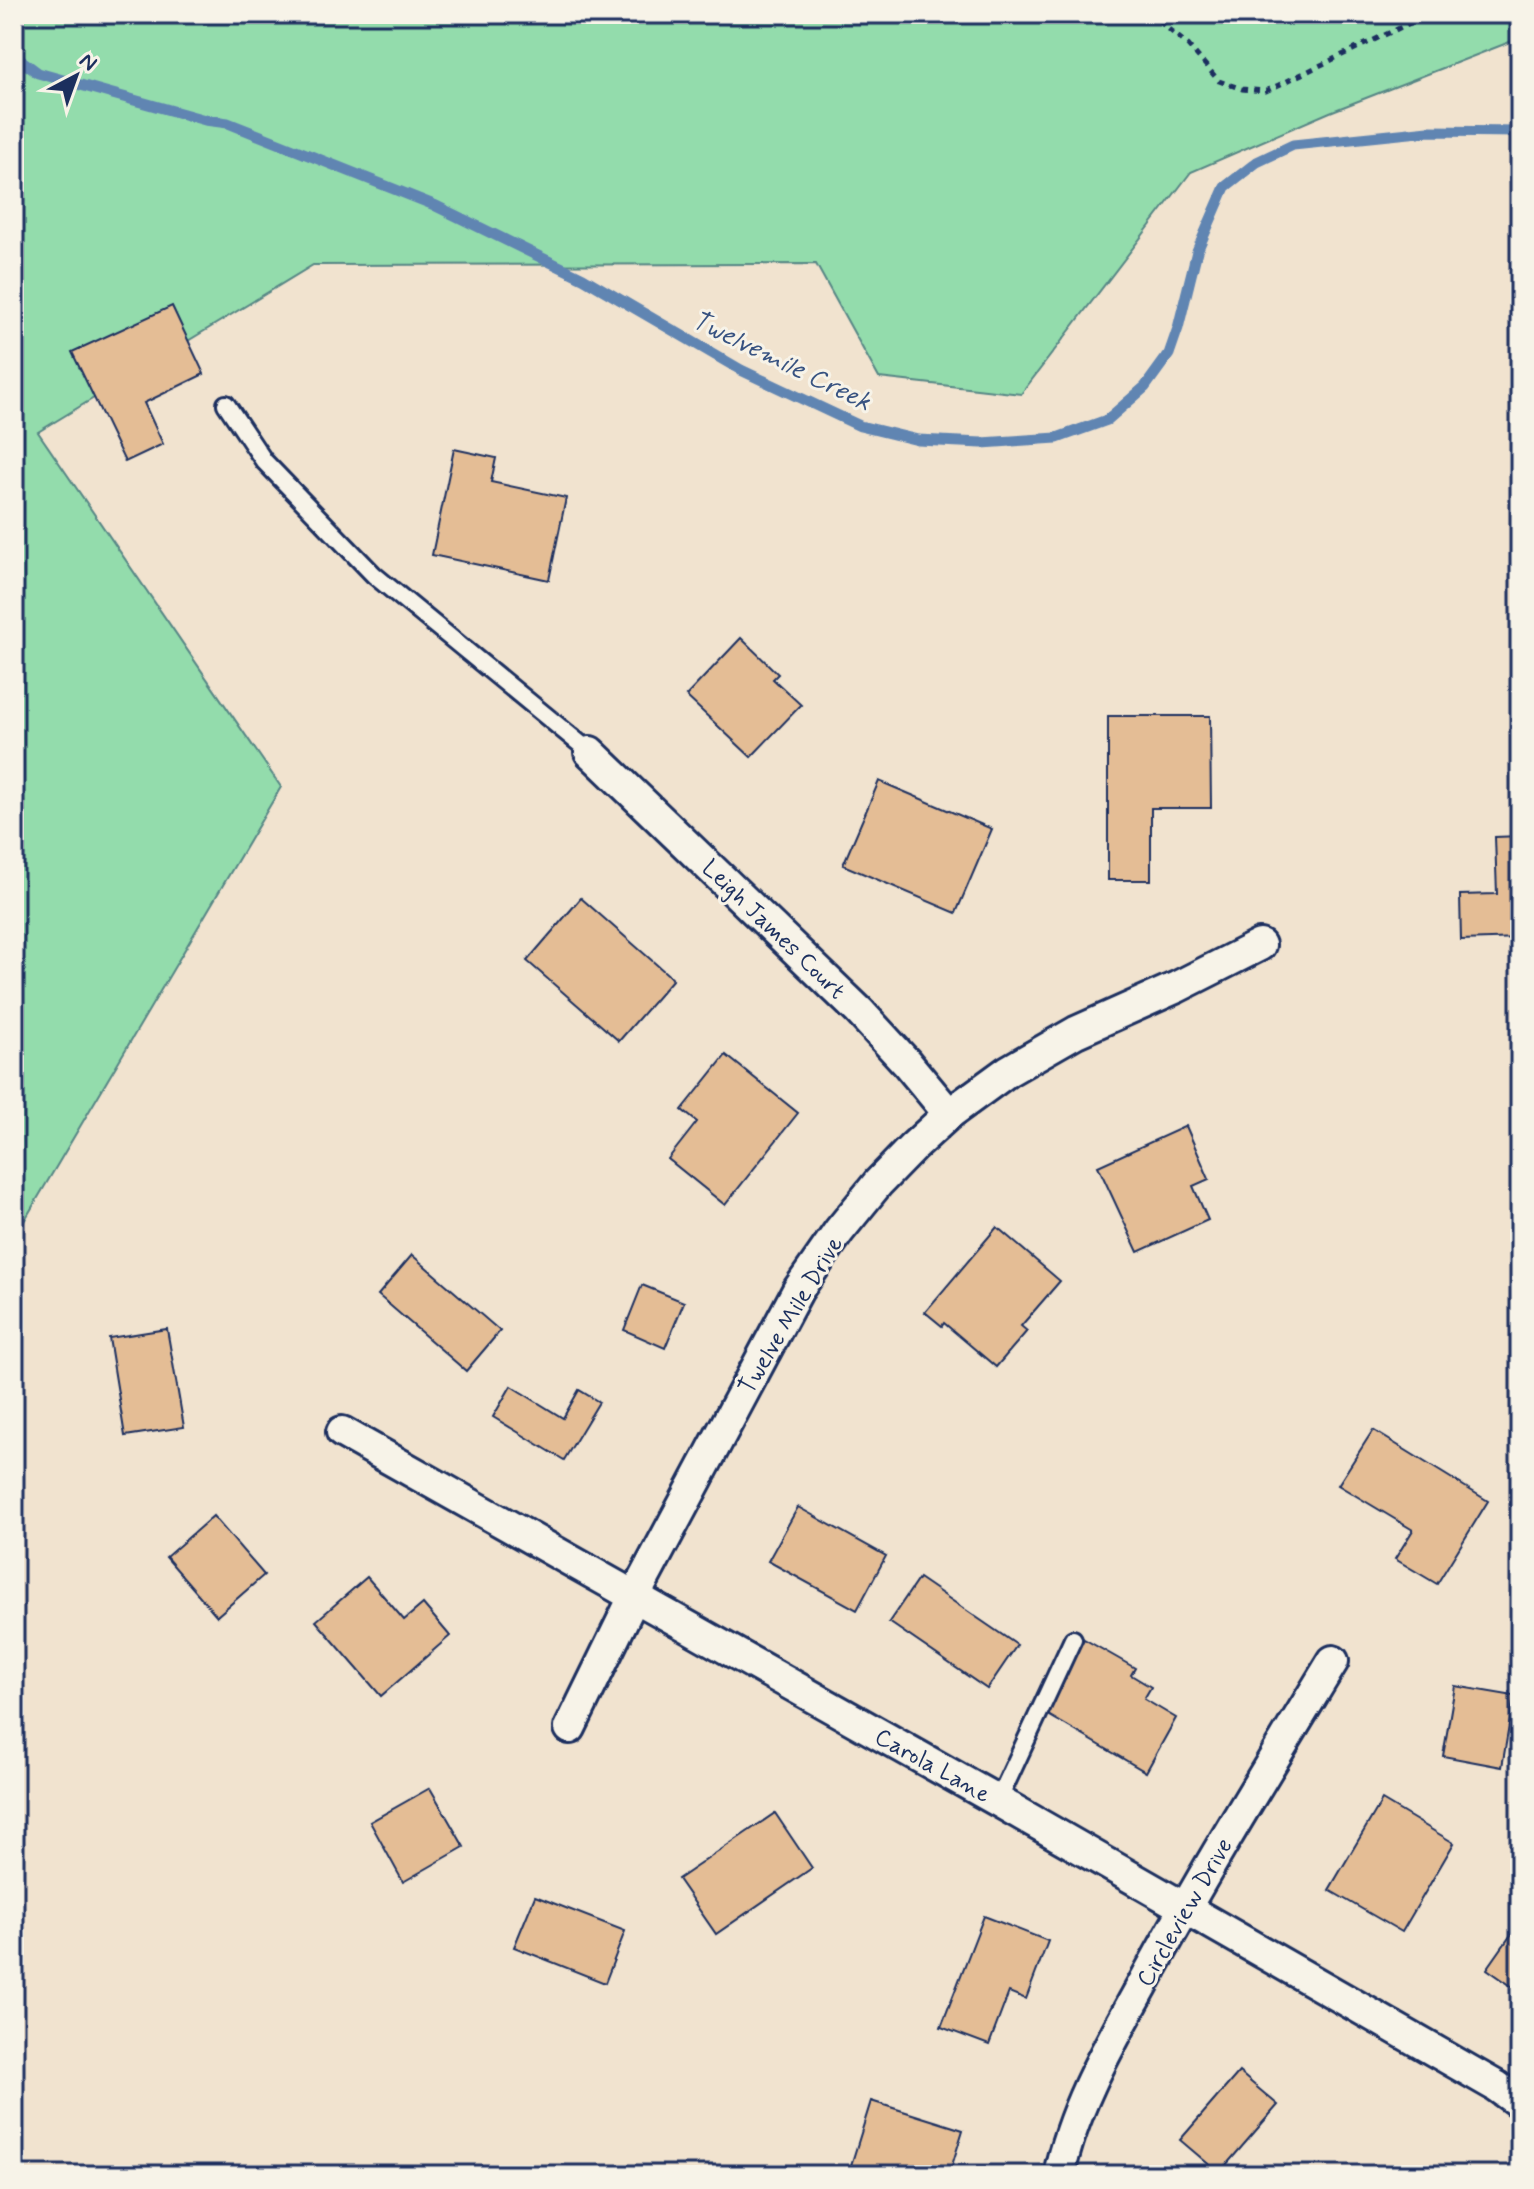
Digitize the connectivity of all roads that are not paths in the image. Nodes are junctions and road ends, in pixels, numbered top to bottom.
1 (226, 404) dead end
2 (590, 752) joint
3 (1260, 945) dead end
4 (949, 1114) junction
5 (342, 1432) dead end
6 (634, 1597) junction
7 (1073, 1639) dead end
8 (1333, 1661) dead end
9 (570, 1728) dead end
10 (998, 1801) junction
11 (1185, 1907) junction
12 (1520, 2103) edge
13 (1059, 2175) edge

1 - 2 lane
2 - 4 street, Leigh James Court
3 - 4 street, Twelve Mile Drive
4 - 6 street, Twelve Mile Drive
5 - 6 street, Carola Lane
6 - 9 street, Twelve Mile Drive
6 - 10 street, Carola Lane
7 - 10 lane
8 - 11 street, Circleview Drive
10 - 11 street, Carola Lane
11 - 12 street, Carola Lane
11 - 13 street, Circleview Drive

